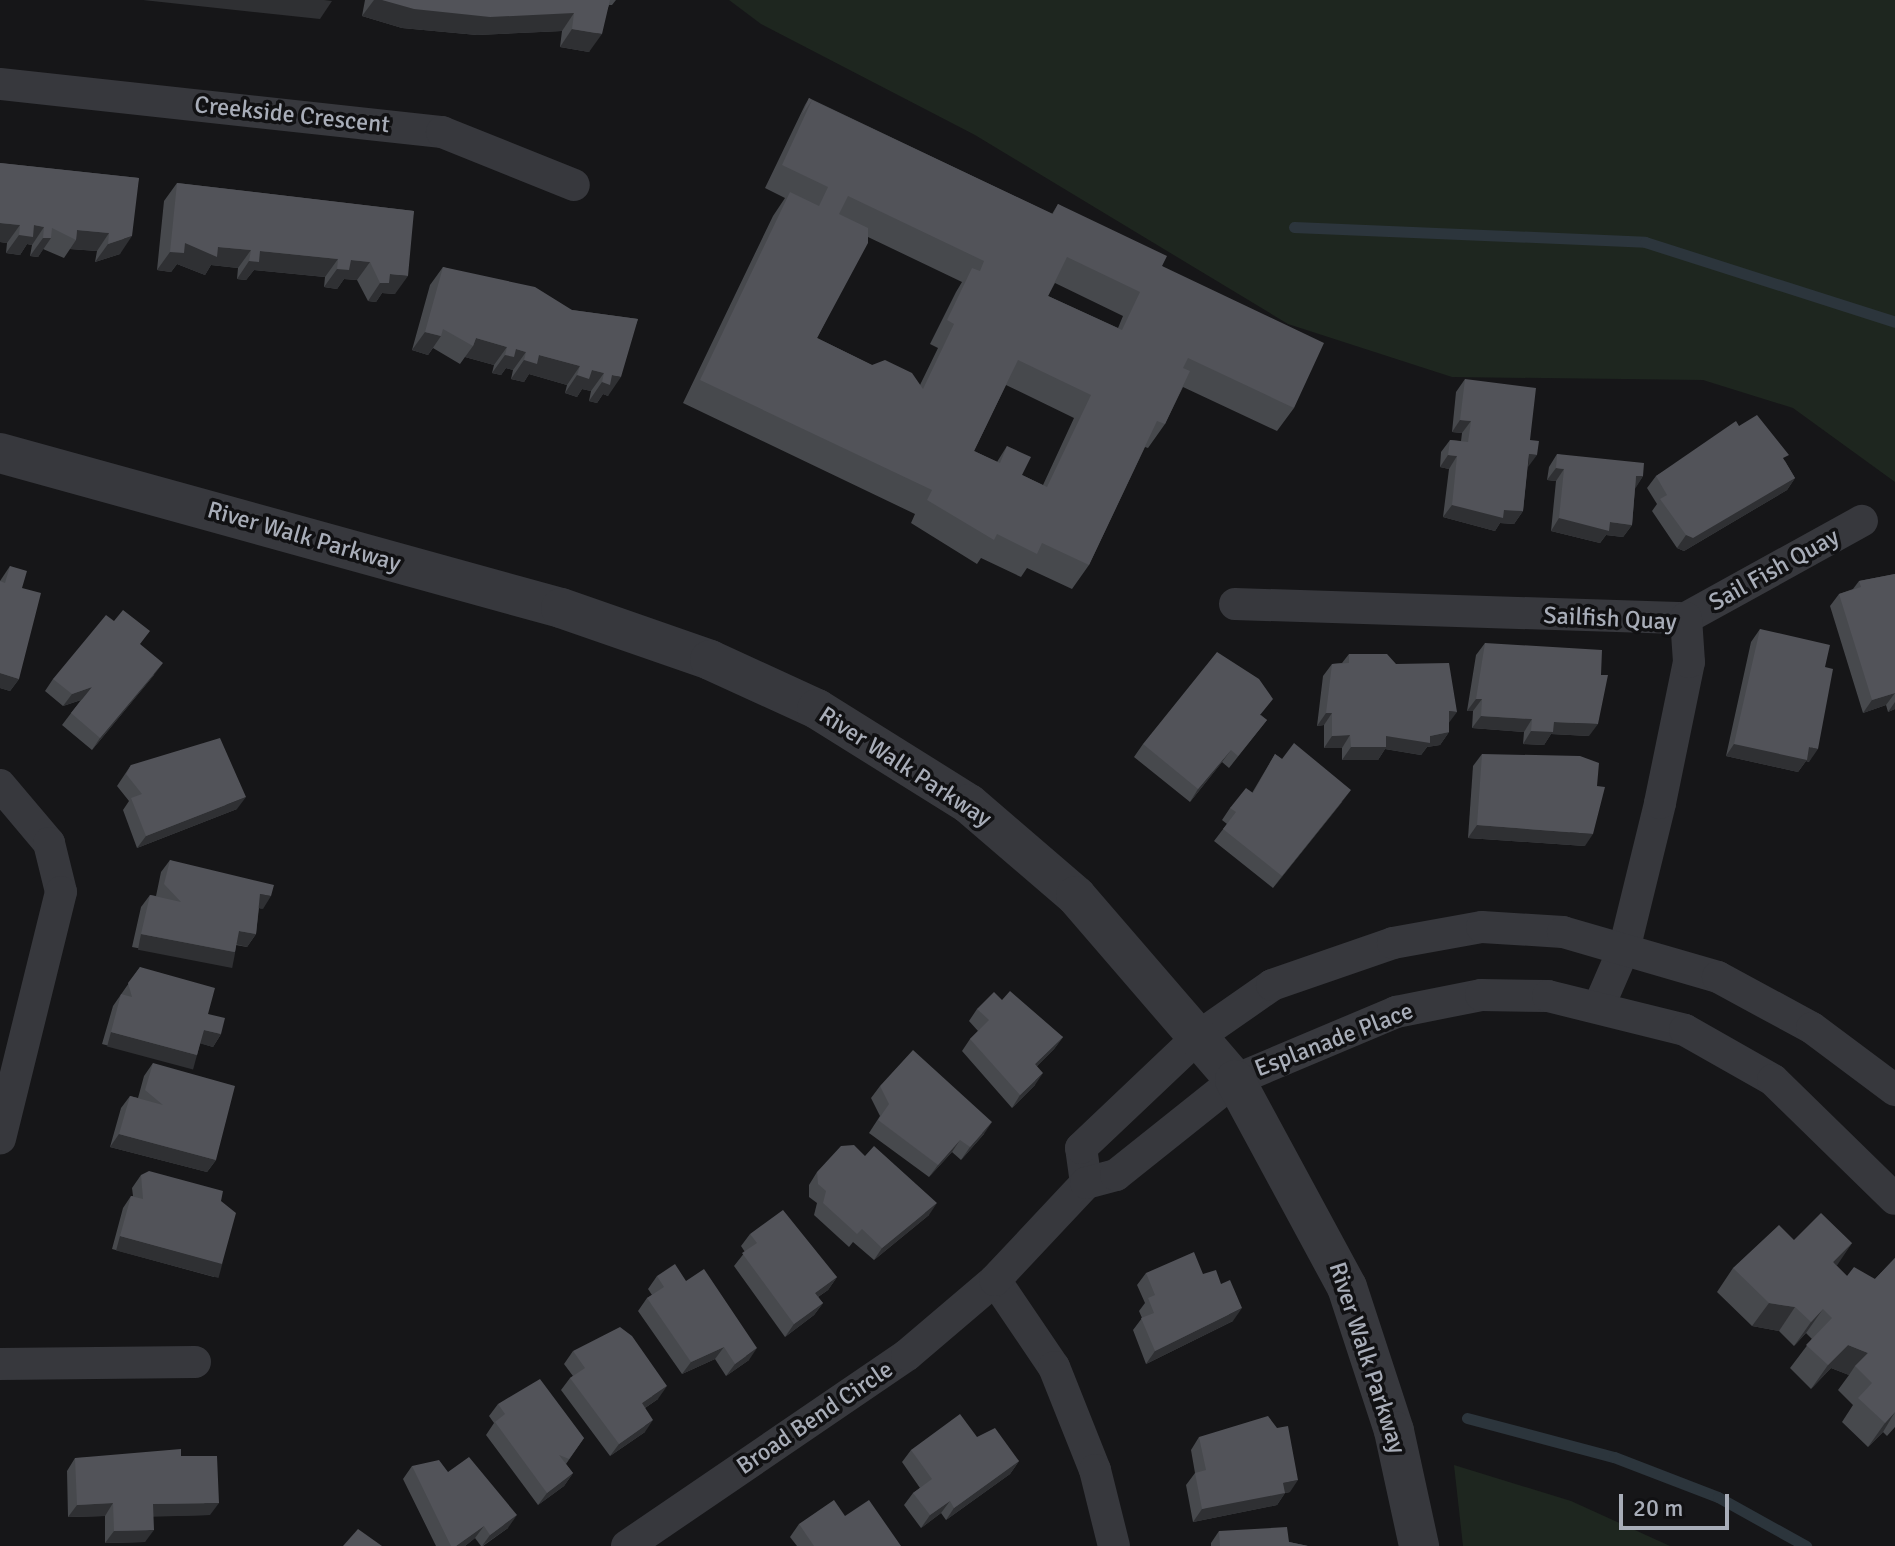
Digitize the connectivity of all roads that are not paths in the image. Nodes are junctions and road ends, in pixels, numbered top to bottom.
1 (0, 84) edge
2 (574, 185) dead end
3 (0, 453) edge
4 (1862, 521) dead end
5 (1235, 604) dead end
6 (1686, 618) junction
7 (0, 785) edge
8 (1625, 946) junction
9 (1599, 1006) junction
10 (1199, 1036) junction
11 (1235, 1080) junction
12 (1895, 1090) edge
13 (0, 1139) edge
14 (1086, 1183) junction
15 (1895, 1199) edge
16 (995, 1280) junction
17 (195, 1362) dead end
18 (0, 1364) edge
19 (627, 1546) edge
20 (1114, 1546) edge
21 (1419, 1546) edge

1 - 2 street, Creekside Crescent
3 - 10 street, River Walk Parkway
4 - 6 street, Sail Fish Quay
5 - 6 street, Sailfish Quay
6 - 8 street, Sailfish Quay
7 - 13 street
8 - 9 street, Sailfish Quay
8 - 10 street
8 - 12 street
9 - 11 street, Esplanade Place
9 - 15 street, Esplanade Place
10 - 11 street, River Walk Parkway
10 - 14 street
11 - 14 street, Broad Bend Circle
11 - 21 street, River Walk Parkway
14 - 16 street, Broad Bend Circle
16 - 19 street, Broad Bend Circle
16 - 20 street
17 - 18 street

